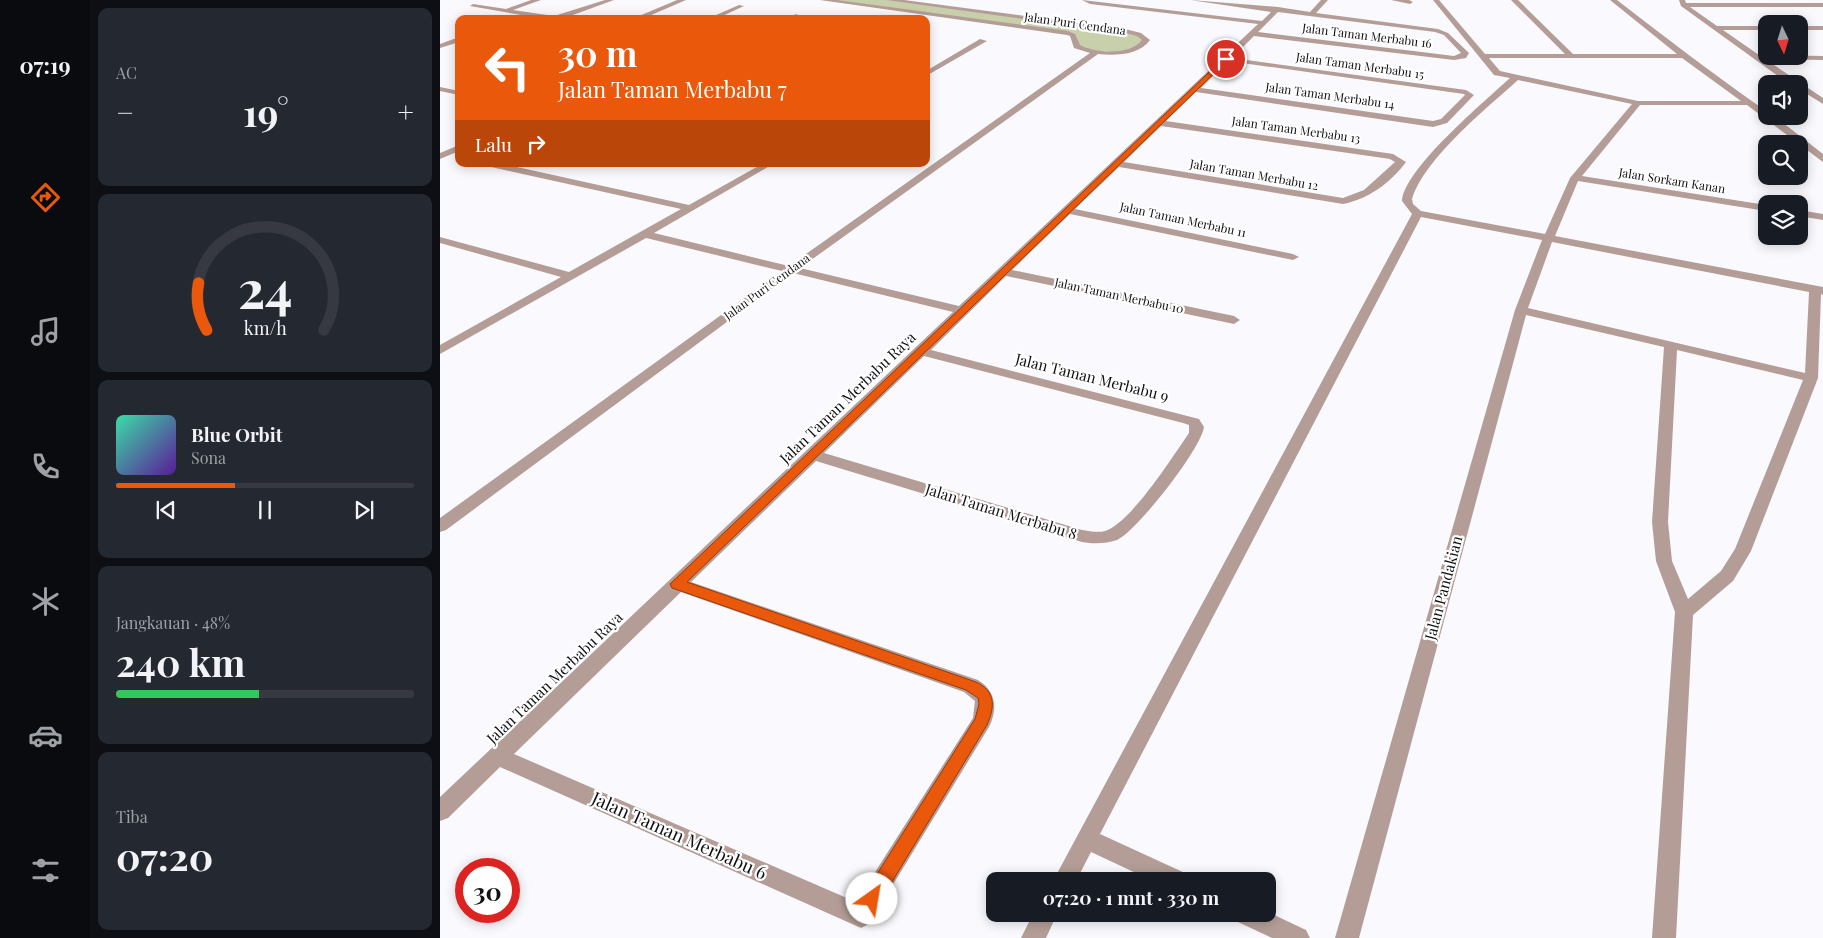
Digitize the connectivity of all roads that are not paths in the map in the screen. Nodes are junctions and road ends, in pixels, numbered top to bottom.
1 (538, 0) edge
2 (612, 0) edge
3 (683, 0) edge
4 (823, 0) edge
5 (889, 0) edge
6 (1086, 0) edge
7 (1193, 0) edge
8 (1252, 0) edge
9 (1326, 0) edge
10 (1394, 0) edge
11 (1436, 0) edge
12 (1514, 0) edge
13 (1612, 0) edge
14 (1410, 2) dead end
15 (1683, 2) edge
16 (1160, 5) dead end
17 (1823, 5) edge
18 (473, 6) dead end
19 (741, 6) dead end
20 (1246, 6) junction
21 (1278, 9) junction
22 (505, 10) junction
23 (1153, 10) junction
24 (525, 13) junction
25 (1312, 14) junction
26 (520, 15) edge
27 (538, 15) edge
28 (566, 15) edge
29 (645, 15) edge
30 (720, 15) edge
31 (1264, 23) junction
32 (1718, 28) junction
33 (1758, 28) edge
34 (1808, 28) edge
35 (1823, 28) edge
36 (1253, 34) junction
37 (455, 40) edge
38 (983, 41) dead end
39 (442, 45) edge
40 (455, 47) edge
41 (1097, 52) junction
42 (1485, 56) junction
43 (1571, 56) junction
44 (1684, 56) junction
45 (1758, 57) edge
46 (1808, 58) edge
47 (1823, 58) edge
48 (1226, 59) junction
49 (1769, 65) edge
50 (930, 72) edge
51 (1783, 75) edge
52 (1515, 78) junction
53 (440, 89) edge
54 (1194, 90) junction
55 (1808, 90) edge
56 (1823, 91) edge
57 (455, 92) edge
58 (1808, 93) edge
59 (1823, 102) edge
60 (1638, 103) junction
61 (1751, 103) junction
62 (1458, 109) joint
63 (1758, 109) edge
64 (1159, 123) junction
65 (1779, 125) edge
66 (455, 149) edge
67 (442, 154) edge
68 (455, 156) edge
69 (1823, 159) edge
70 (1116, 164) junction
71 (505, 167) edge
72 (763, 167) edge
73 (1575, 178) junction
74 (1382, 181) joint
75 (1758, 207) edge
76 (690, 208) junction
77 (1068, 211) junction
78 (1418, 213) junction
79 (1808, 214) edge
80 (1823, 217) edge
81 (644, 234) junction
82 (1548, 239) junction
83 (440, 240) edge
84 (1293, 257) dead end
85 (790, 270) junction
86 (1003, 272) junction
87 (570, 276) junction
88 (1819, 290) edge
89 (1521, 310) junction
90 (963, 311) junction
91 (1234, 320) dead end
92 (1671, 344) junction
93 (441, 349) edge
94 (921, 351) junction
95 (1811, 378) junction
96 (813, 455) junction
97 (1168, 475) joint
98 (440, 526) edge
99 (677, 584) junction
100 (1684, 612) junction
101 (497, 756) junction
102 (440, 811) edge
103 (1087, 839) junction
104 (1069, 872) edge
105 (1158, 872) edge
106 (1042, 922) edge
107 (1263, 922) edge
108 (1033, 938) edge
109 (1298, 938) edge
110 (1347, 938) edge
111 (1664, 938) edge

1 - 22 street
2 - 28 street
3 - 29 street
4 - 41 street, Jalan Puri Cendana
5 - 41 street, Jalan Puri Cendana
6 - 23 street
7 - 20 street
8 - 20 street
9 - 25 street
10 - 14 street
11 - 42 street
12 - 43 street
13 - 44 street
15 - 17 street
15 - 32 street
16 - 23 street
18 - 22 street
19 - 30 street
20 - 21 street
21 - 25 street
21 - 31 street, Jalan Taman Merbabu Raya
22 - 24 street
23 - 31 street
24 - 26 street
24 - 27 street
25 - 36 street, Jalan Taman Merbabu 16
31 - 36 street, Jalan Taman Merbabu Raya
32 - 33 street
32 - 45 street
34 - 35 street
36 - 48 street, Jalan Taman Merbabu Raya
37 - 39 street
38 - 50 street
39 - 40 street
41 - 85 street, Jalan Puri Cendana
42 - 43 street
42 - 52 street
43 - 44 street
44 - 61 street
46 - 47 street
48 - 54 street, Jalan Taman Merbabu Raya
48 - 62 street, Jalan Taman Merbabu 15
49 - 51 street
52 - 60 street
52 - 78 street
53 - 57 street
54 - 62 street, Jalan Taman Merbabu 14
54 - 64 street, Jalan Taman Merbabu Raya
55 - 56 street
58 - 59 street
60 - 61 street
60 - 73 street, Jalan Pandakian
61 - 63 street
64 - 70 street, Jalan Taman Merbabu Raya
64 - 74 street, Jalan Taman Merbabu 13
65 - 69 street
66 - 67 street
67 - 68 street
70 - 74 street, Jalan Taman Merbabu 12
70 - 77 street, Jalan Taman Merbabu Raya
71 - 76 street
72 - 76 street
73 - 75 street, Jalan Sorkam Kanan
73 - 82 street, Jalan Pandakian
76 - 81 street
77 - 84 street, Jalan Taman Merbabu 11
77 - 86 street, Jalan Taman Merbabu Raya
78 - 82 street
78 - 103 street
79 - 80 street
81 - 85 street
81 - 87 street
82 - 88 street
82 - 89 street, Jalan Pandakian
83 - 87 street
85 - 90 street
85 - 98 street, Jalan Puri Cendana
86 - 90 street, Jalan Taman Merbabu Raya
86 - 91 street, Jalan Taman Merbabu 10
87 - 93 street
88 - 95 street
89 - 92 street
89 - 110 street, Jalan Pandakian
90 - 94 street, Jalan Taman Merbabu Raya
92 - 95 street
92 - 100 street
94 - 96 street, Jalan Taman Merbabu Raya
94 - 97 street, Jalan Taman Merbabu 9
95 - 100 street
96 - 97 street, Jalan Taman Merbabu 8
96 - 99 street, Jalan Taman Merbabu Raya
99 - 101 street, Jalan Taman Merbabu Raya
99 - 101 street, Jalan Taman Merbabu 6
100 - 111 street
101 - 102 street, Jalan Taman Merbabu Raya
103 - 104 street
103 - 105 street
106 - 108 street
107 - 109 street

